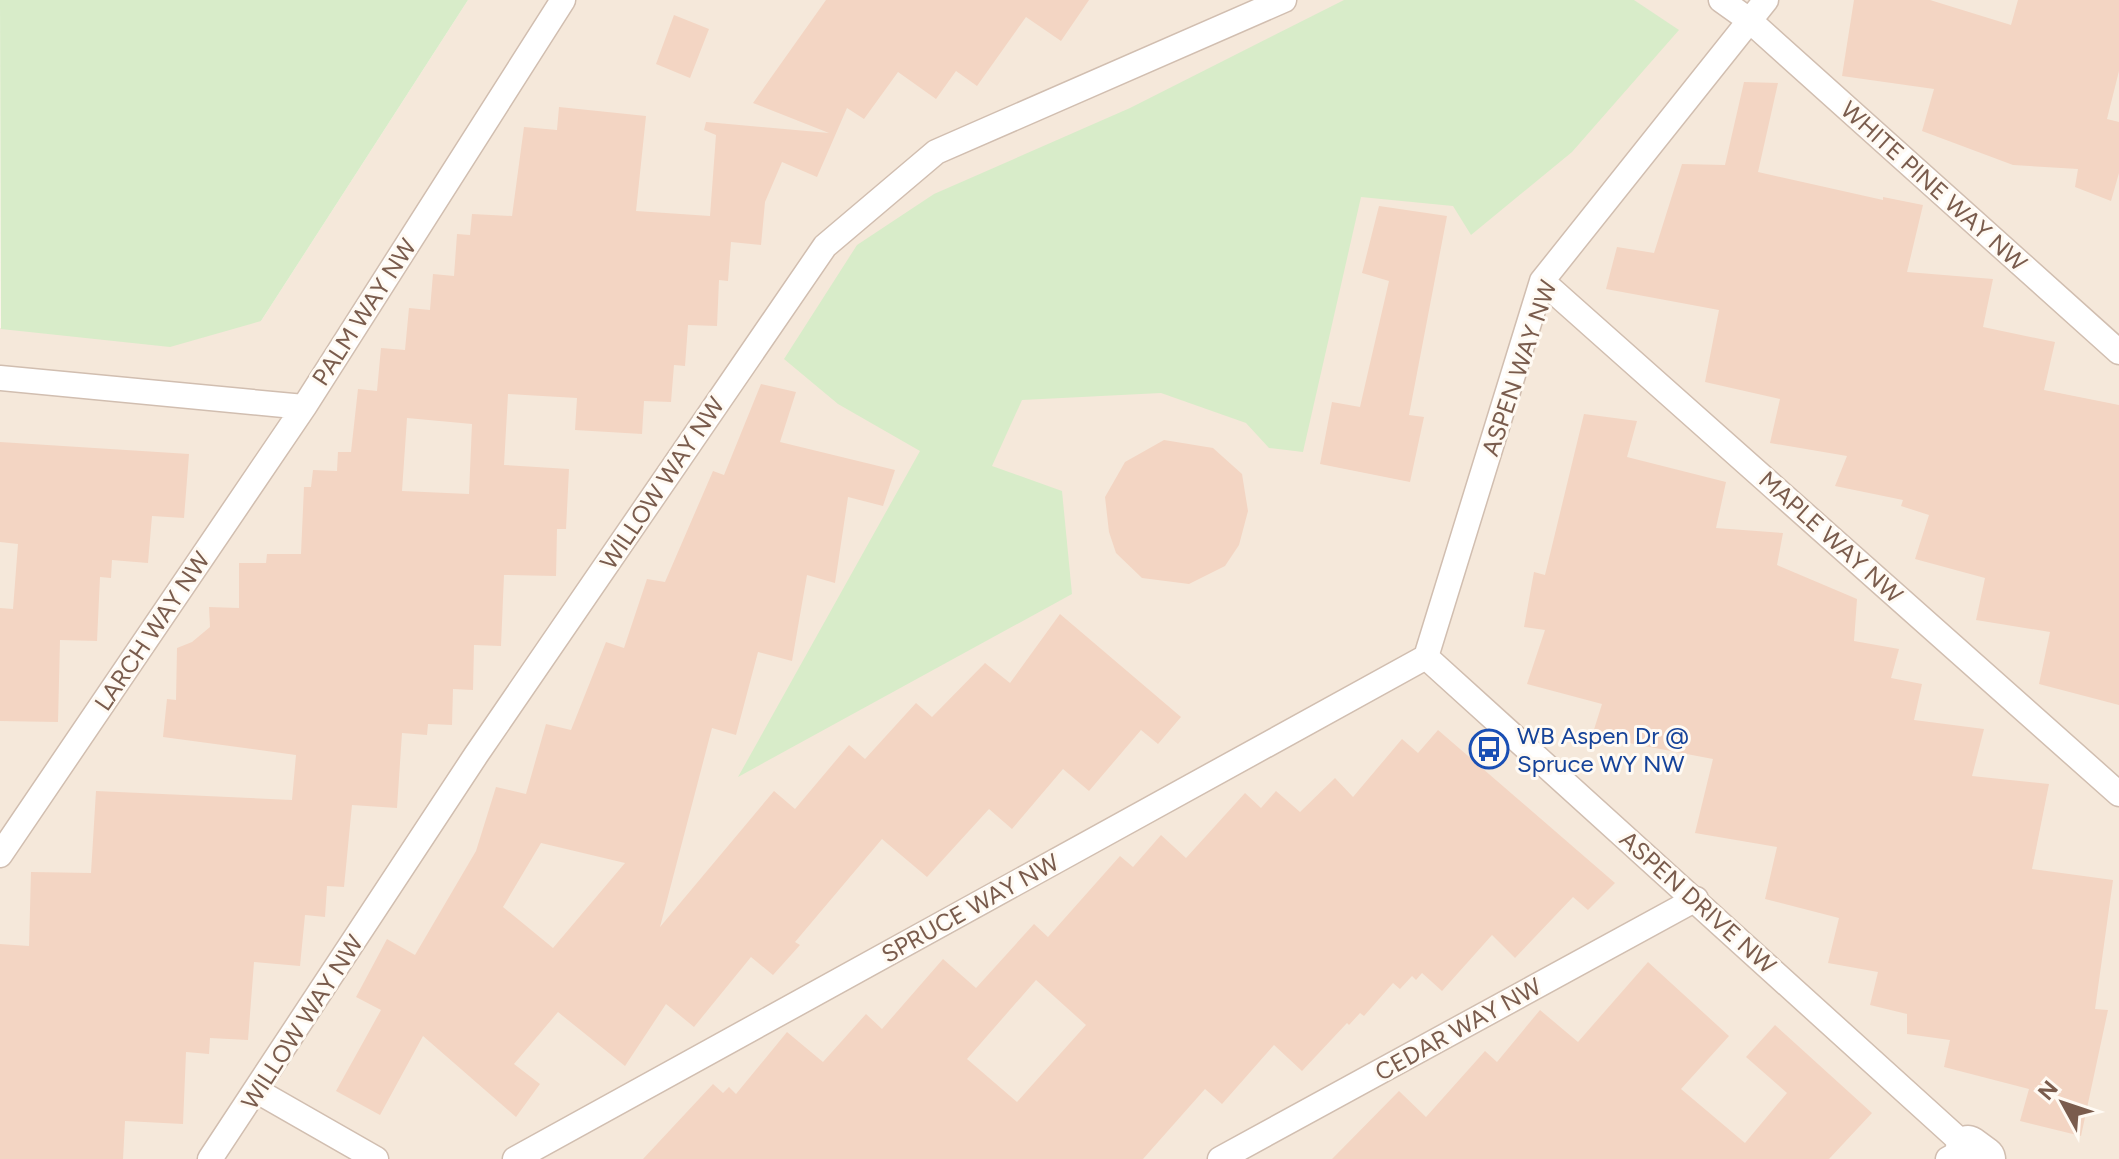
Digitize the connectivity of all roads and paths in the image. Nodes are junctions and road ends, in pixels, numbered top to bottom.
1 (563, 0) edge
2 (1284, 0) edge
3 (1721, 0) edge
4 (1766, 0) edge
5 (1749, 20) junction
6 (1542, 281) junction
7 (2119, 352) edge
8 (0, 378) edge
9 (304, 407) junction
10 (1426, 657) junction
11 (2119, 794) edge
12 (0, 855) edge
13 (1696, 899) junction
14 (257, 1091) junction
15 (1967, 1155) edge
16 (210, 1159) edge
17 (376, 1159) edge
18 (515, 1159) edge
19 (1220, 1159) edge

1 - 9 lane, PALM WAY NW
2 - 14 lane, WILLOW WAY NW
3 - 5 lane
4 - 5 lane, ASPEN WAY NW
5 - 6 lane, ASPEN WAY NW
5 - 7 lane, WHITE PINE WAY NW
6 - 10 lane, ASPEN WAY NW
6 - 11 lane, MAPLE WAY NW
8 - 9 lane, PALM WAY NW
9 - 12 lane, LARCH WAY NW
10 - 13 lane, ASPEN DRIVE NW
10 - 18 lane, SPRUCE WAY NW
13 - 15 lane, ASPEN DRIVE NW
13 - 19 lane, CEDAR WAY NW
14 - 16 lane, WILLOW WAY NW
14 - 17 lane

